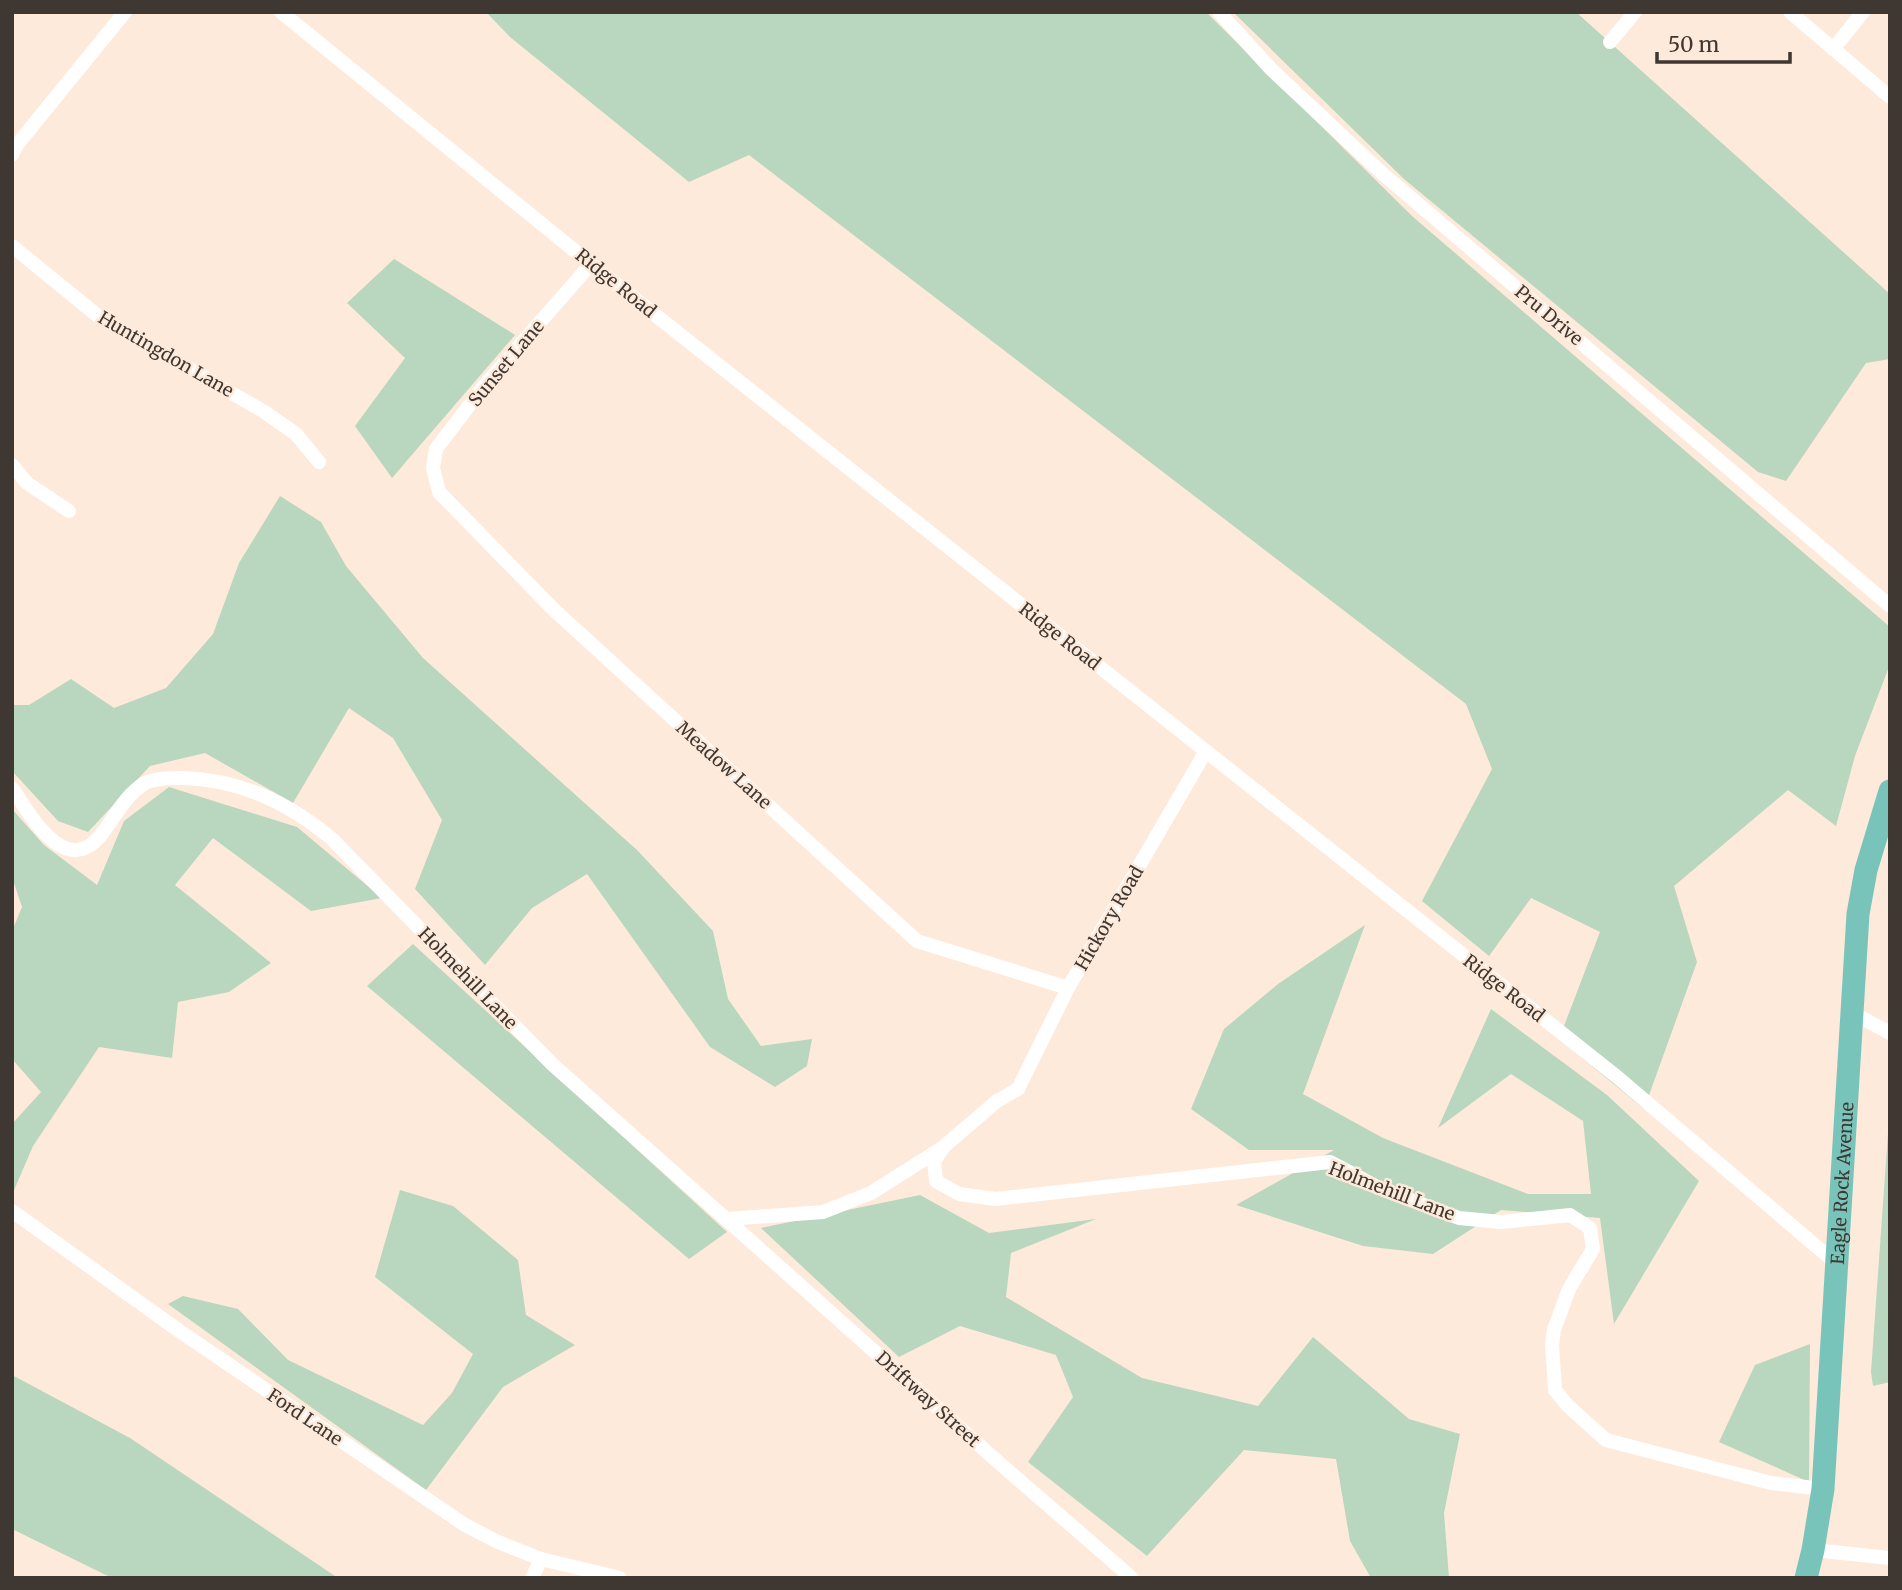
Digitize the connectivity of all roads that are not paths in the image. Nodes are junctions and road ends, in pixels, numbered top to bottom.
1 (125, 12) edge
2 (281, 12) edge
3 (1219, 12) edge
4 (1635, 12) edge
5 (1790, 12) edge
6 (1863, 12) edge
7 (1610, 41) dead end
8 (1833, 49) junction
9 (1890, 97) edge
10 (12, 155) edge
11 (12, 246) edge
12 (591, 264) junction
13 (319, 463) dead end
14 (12, 465) edge
15 (433, 468) joint
16 (69, 511) dead end
17 (1890, 606) edge
18 (1206, 751) junction
19 (12, 788) edge
20 (1890, 791) edge
21 (1068, 988) junction
22 (1851, 1013) junction
23 (1890, 1033) edge
24 (944, 1145) junction
25 (12, 1211) edge
26 (726, 1219) junction
27 (1836, 1263) junction
28 (1823, 1489) junction
29 (1813, 1550) junction
30 (1890, 1558) edge
31 (541, 1559) junction
32 (532, 1578) edge
33 (620, 1578) edge
34 (1132, 1578) edge
35 (1806, 1578) edge

1 - 10 street
2 - 12 street, Ridge Road
3 - 17 street, Pru Drive
4 - 7 street
5 - 8 street
6 - 8 street
8 - 9 street
11 - 13 street, Huntingdon Lane
12 - 15 street, Sunset Lane
12 - 18 street, Ridge Road
14 - 16 street
15 - 21 street, Meadow Lane
18 - 21 street, Hickory Road
18 - 27 street, Ridge Road
19 - 26 street, Holmehill Lane
20 - 22 main road, Eagle Rock Avenue
21 - 24 street, Hickory Road
22 - 23 street
22 - 27 main road, Eagle Rock Avenue
24 - 26 street
24 - 28 street, Holmehill Lane
25 - 31 street, Ford Lane
26 - 34 street, Driftway Street
27 - 28 main road, Eagle Rock Avenue
28 - 29 main road, Eagle Rock Avenue
29 - 30 street
29 - 35 main road, Eagle Rock Avenue
31 - 32 street
31 - 33 street, Ford Lane

